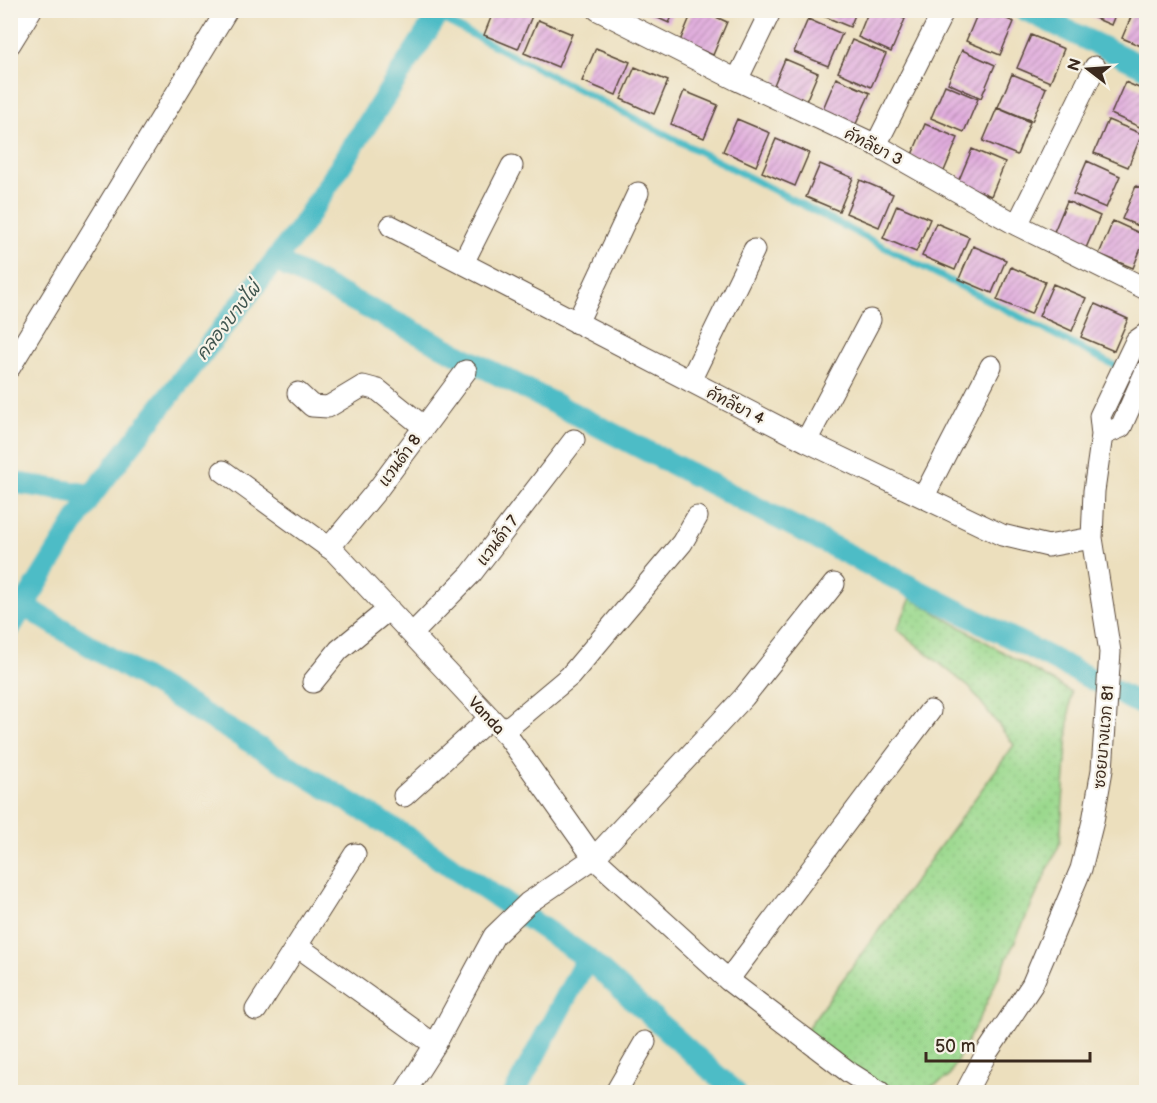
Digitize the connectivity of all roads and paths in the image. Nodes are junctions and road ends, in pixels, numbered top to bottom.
1 (31, 10) edge
2 (227, 10) edge
3 (771, 10) edge
4 (944, 10) edge
5 (603, 11) edge
6 (10, 44) edge
7 (1095, 67) dead end
8 (737, 80) junction
9 (876, 146) junction
10 (512, 166) dead end
11 (638, 193) dead end
12 (1017, 225) junction
13 (391, 226) dead end
14 (754, 250) dead end
15 (463, 263) junction
16 (1146, 289) edge
17 (870, 320) dead end
18 (577, 323) junction
19 (1141, 338) edge
20 (991, 366) dead end
21 (10, 367) edge
22 (466, 371) dead end
23 (1146, 371) edge
24 (690, 381) junction
25 (298, 393) dead end
26 (1108, 426) junction
27 (424, 427) junction
28 (574, 440) dead end
29 (806, 441) junction
30 (223, 471) dead end
31 (924, 496) junction
32 (697, 517) dead end
33 (1092, 538) junction
34 (329, 548) junction
35 (834, 584) dead end
36 (389, 609) junction
37 (412, 634) junction
38 (314, 682) dead end
39 (930, 711) dead end
40 (496, 725) junction
41 (404, 796) dead end
42 (355, 854) dead end
43 (594, 858) junction
44 (297, 946) junction
45 (728, 980) junction
46 (256, 1010) dead end
47 (645, 1042) dead end
48 (435, 1045) junction
49 (405, 1092) edge
50 (616, 1092) edge
51 (880, 1092) edge
52 (966, 1092) edge

1 - 6 street
2 - 21 street
3 - 8 street
4 - 9 street
5 - 8 street, คัทลียา 3
7 - 12 street
8 - 9 street, คัทลียา 3
9 - 12 street, คัทลียา 3
10 - 15 street
11 - 18 street
12 - 16 street, คัทลียา 3
13 - 15 street, คัทลียา 4
14 - 24 street
15 - 18 street, คัทลียา 4
17 - 29 street
18 - 24 street, คัทลียา 4
19 - 26 street
20 - 31 street
22 - 27 street, แวนด้า 8
23 - 26 street, ซอยบางแวก 81
24 - 29 street, คัทลียา 4
25 - 27 street
26 - 33 street, ซอยบางแวก 81
27 - 34 street, แวนด้า 8
28 - 37 street, แวนด้า 7
29 - 31 street, คัทลียา 4
30 - 34 street, Vanda
31 - 33 street, คัทลียา 4
32 - 40 street
33 - 52 street, ซอยบางแวก 81
34 - 36 street, Vanda
35 - 43 street
36 - 37 street, Vanda
36 - 38 street
37 - 40 street, Vanda
39 - 45 street
40 - 41 street
40 - 43 street, Vanda
42 - 44 street
43 - 45 street, Vanda
43 - 48 street
44 - 46 street
44 - 48 street
45 - 51 street, Vanda
47 - 50 street
48 - 49 street

